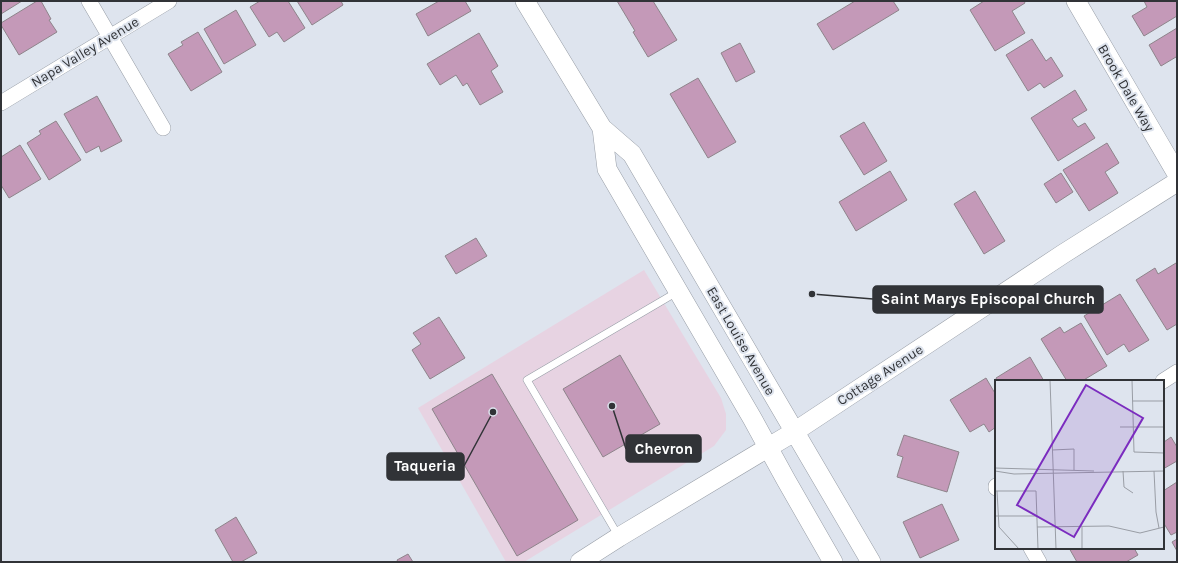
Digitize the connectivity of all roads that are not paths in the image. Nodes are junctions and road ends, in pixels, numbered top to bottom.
1 (89, 1) edge
2 (169, 1) edge
3 (525, 1) edge
4 (1076, 1) edge
5 (109, 37) junction
6 (1, 103) edge
7 (163, 128) dead end
8 (602, 128) junction
9 (1177, 174) edge
10 (1177, 182) edge
11 (679, 291) junction
12 (1177, 372) edge
13 (1164, 380) edge
14 (794, 432) junction
15 (768, 448) junction
16 (619, 537) junction
17 (1032, 549) edge
18 (580, 562) edge
19 (833, 562) edge
20 (871, 562) edge
21 (1039, 562) edge

1 - 5 street
2 - 5 street, Napa Valley Avenue
3 - 8 street, East Louise Avenue
4 - 9 street, Brook Dale Way
5 - 6 street, Napa Valley Avenue
5 - 7 street
8 - 11 street, East Louise Avenue
8 - 14 street, East Louise Avenue
10 - 14 street, Cottage Avenue
11 - 15 street, East Louise Avenue
11 - 16 lane
12 - 13 street
14 - 15 street, Cottage Avenue
14 - 20 street, East Louise Avenue
15 - 16 street, Cottage Avenue
15 - 19 street, East Louise Avenue
16 - 18 street, Cottage Avenue
17 - 21 street

